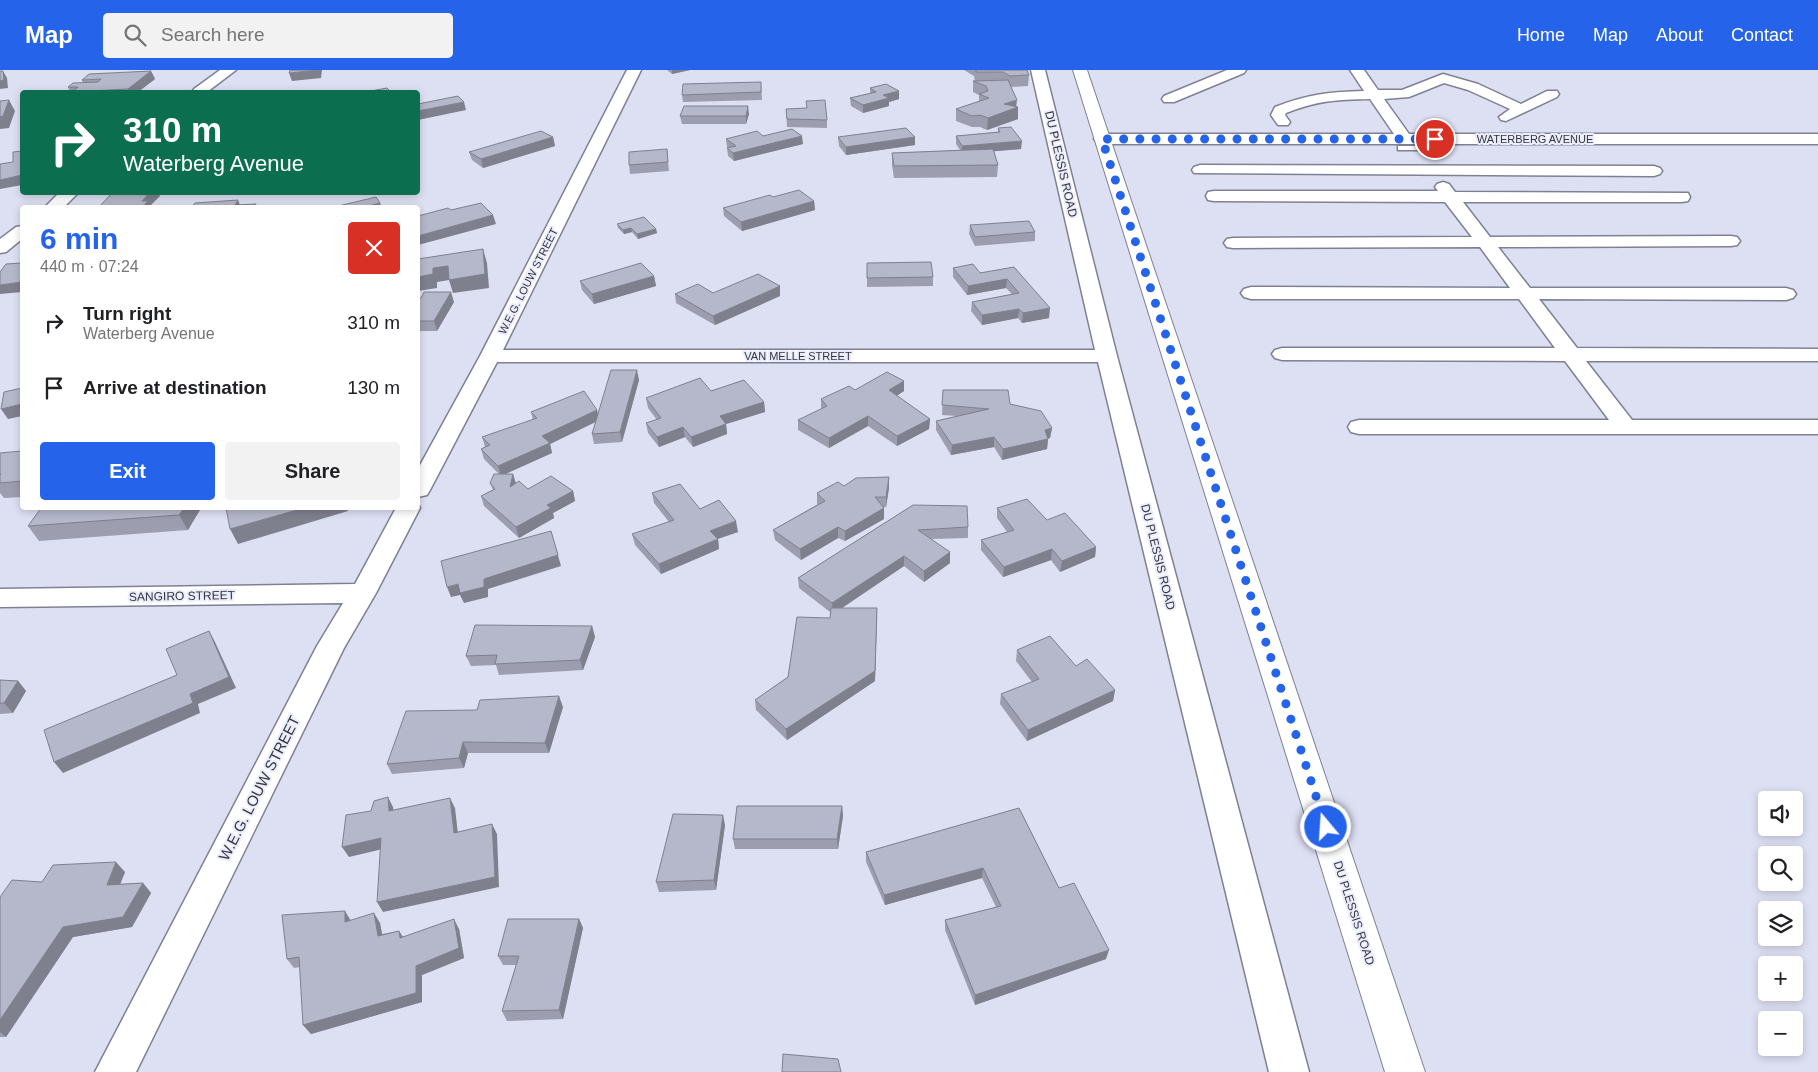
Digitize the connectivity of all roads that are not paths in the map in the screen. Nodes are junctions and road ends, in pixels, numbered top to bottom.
1 (229, 70) edge
2 (634, 70) edge
3 (1038, 70) edge
4 (1080, 70) edge
5 (1239, 70) edge
6 (1357, 70) edge
7 (1460, 70) edge
8 (1443, 78) junction
9 (202, 90) edge
10 (1552, 94) dead end
11 (1375, 95) junction
12 (1169, 99) dead end
13 (1521, 109) junction
14 (1504, 118) dead end
15 (1283, 122) dead end
16 (1102, 139) junction
17 (1818, 139) edge
18 (1408, 143) junction
19 (1200, 170) dead end
20 (1430, 170) junction
21 (1654, 171) dead end
22 (68, 195) edge
23 (1214, 196) dead end
24 (1450, 197) junction
25 (1682, 197) dead end
26 (56, 205) edge
27 (20, 233) edge
28 (1731, 241) dead end
29 (1233, 242) dead end
30 (1484, 242) junction
31 (0, 248) edge
32 (1251, 293) dead end
33 (1522, 293) junction
34 (1786, 294) dead end
35 (1282, 354) dead end
36 (1569, 355) junction
37 (1818, 355) edge
38 (490, 356) junction
39 (1107, 356) junction
40 (1359, 427) dead end
41 (1626, 427) junction
42 (1818, 427) edge
43 (420, 486) edge
44 (407, 510) edge
45 (364, 593) junction
46 (0, 598) edge
47 (116, 1072) edge
48 (1289, 1072) edge
49 (1405, 1072) edge

1 - 9 street
2 - 38 street, W.E.G. LOUW STREET
3 - 39 street, DU PLESSIS ROAD
4 - 16 street, DU PLESSIS ROAD
5 - 12 street
6 - 11 street
7 - 8 street
8 - 11 street
8 - 13 street
10 - 13 street
11 - 15 street
11 - 18 street
13 - 14 street
16 - 18 street, WATERBERG AVENUE
16 - 49 street, DU PLESSIS ROAD
17 - 18 street, WATERBERG AVENUE
18 - 20 street
18 - 20 street
19 - 20 street
20 - 21 street
20 - 24 street
22 - 26 street
23 - 24 street
24 - 25 street
24 - 30 street
27 - 31 street
28 - 30 street
29 - 30 street
30 - 33 street
32 - 33 street
33 - 34 street
33 - 36 street
35 - 36 street
36 - 37 street
36 - 41 street
38 - 39 street, VAN MELLE STREET
38 - 43 street, W.E.G. LOUW STREET
39 - 48 street, DU PLESSIS ROAD
40 - 41 street
41 - 42 street
44 - 45 street, W.E.G. LOUW STREET
45 - 46 street, SANGIRO STREET
45 - 47 street, W.E.G. LOUW STREET

